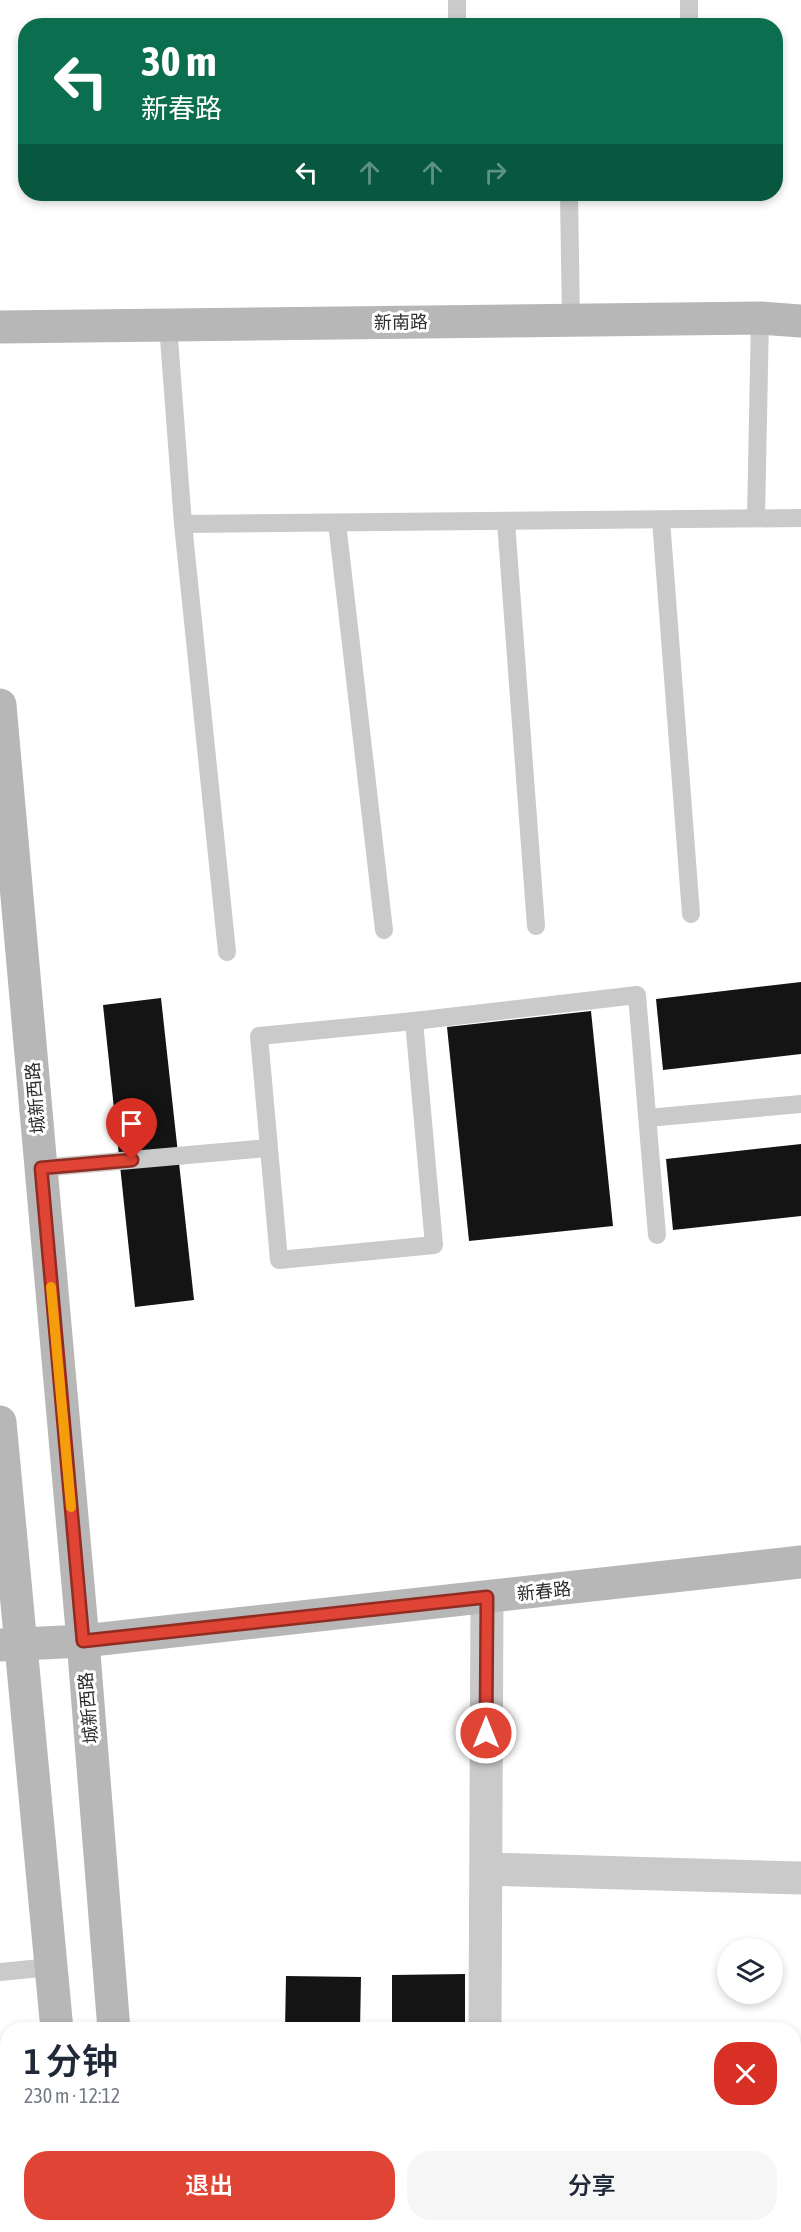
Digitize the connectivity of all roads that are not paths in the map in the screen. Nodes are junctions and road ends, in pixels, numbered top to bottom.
1 (457, 0) edge
2 (688, 0) edge
3 (457, 18) edge
4 (689, 18) edge
5 (569, 201) edge
6 (760, 318) junction
7 (571, 320) junction
8 (801, 321) edge
9 (168, 325) junction
10 (0, 327) edge
11 (756, 518) junction
12 (801, 518) edge
13 (661, 520) junction
14 (506, 522) junction
15 (337, 523) junction
16 (183, 524) junction
17 (0, 705) edge
18 (691, 914) dead end
19 (536, 926) dead end
20 (384, 930) dead end
21 (227, 952) dead end
22 (414, 1021) junction
23 (801, 1104) edge
24 (648, 1118) junction
25 (268, 1148) junction
26 (41, 1168) junction
27 (657, 1235) dead end
28 (0, 1422) edge
29 (801, 1562) edge
30 (487, 1597) junction
31 (83, 1641) junction
32 (10, 1644) edge
33 (486, 1869) junction
34 (801, 1878) edge
35 (51, 1967) junction
36 (0, 1972) edge
37 (56, 2022) edge
38 (113, 2022) edge
39 (485, 2022) edge

1 - 3 lane
2 - 4 lane
5 - 7 lane
6 - 7 main road, 新南路
6 - 8 main road, 新南路
6 - 11 lane
7 - 9 main road, 新南路
9 - 10 main road, 新南路
9 - 16 lane
11 - 12 lane
11 - 13 lane
13 - 14 lane
13 - 18 lane
14 - 15 lane
14 - 19 lane
15 - 16 lane
15 - 20 lane
16 - 21 lane
17 - 26 main road, 城新西路
22 - 24 lane
22 - 25 lane
22 - 25 lane
23 - 24 lane
24 - 27 lane
25 - 26 lane
26 - 31 main road, 城新西路
28 - 32 main road
29 - 30 main road, 新春路
30 - 31 main road, 新春路
30 - 33 street
31 - 32 main road, 新春路
31 - 38 main road, 城新西路
32 - 35 main road
33 - 34 street
33 - 39 street
35 - 36 lane
35 - 37 main road

